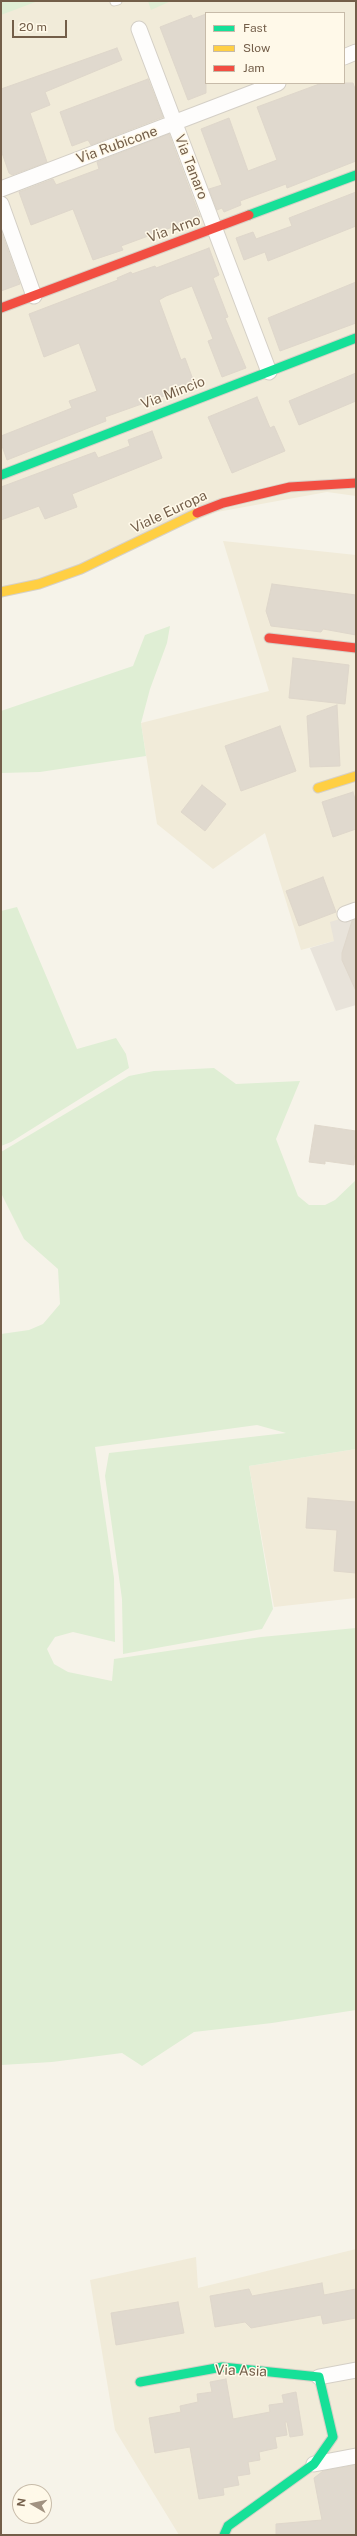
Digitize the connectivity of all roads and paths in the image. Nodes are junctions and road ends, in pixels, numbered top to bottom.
1 (139, 29) dead end
2 (356, 52) edge
3 (345, 57) edge
4 (275, 84) edge
5 (175, 124) junction
6 (356, 175) edge
7 (1, 189) edge
8 (1, 204) edge
9 (214, 228) junction
10 (34, 296) junction
11 (1, 308) edge
12 (356, 338) edge
13 (269, 372) junction
14 (1, 475) edge
15 (356, 483) edge
16 (1, 592) edge
17 (269, 638) dead end
18 (356, 648) edge
19 (356, 776) edge
20 (318, 788) dead end
21 (356, 2370) edge
22 (319, 2377) junction
23 (140, 2382) dead end
24 (356, 2456) edge
25 (314, 2464) junction
26 (224, 2535) edge

1 - 5 street, Via Tanaro
2 - 3 street
4 - 5 street, Via Rubicone
5 - 7 street, Via Rubicone
5 - 9 street, Via Tanaro
6 - 9 street, Via Arno
8 - 10 street
9 - 10 street, Via Arno
9 - 13 street, Via Tanaro
10 - 11 street, Via Arno
12 - 13 street, Via Mincio
13 - 14 street, Via Mincio
15 - 16 street, Viale Europa
17 - 18 street
19 - 20 street
21 - 22 street, Via Asia
22 - 23 street, Via Asia
22 - 25 street
24 - 25 street
25 - 26 street

